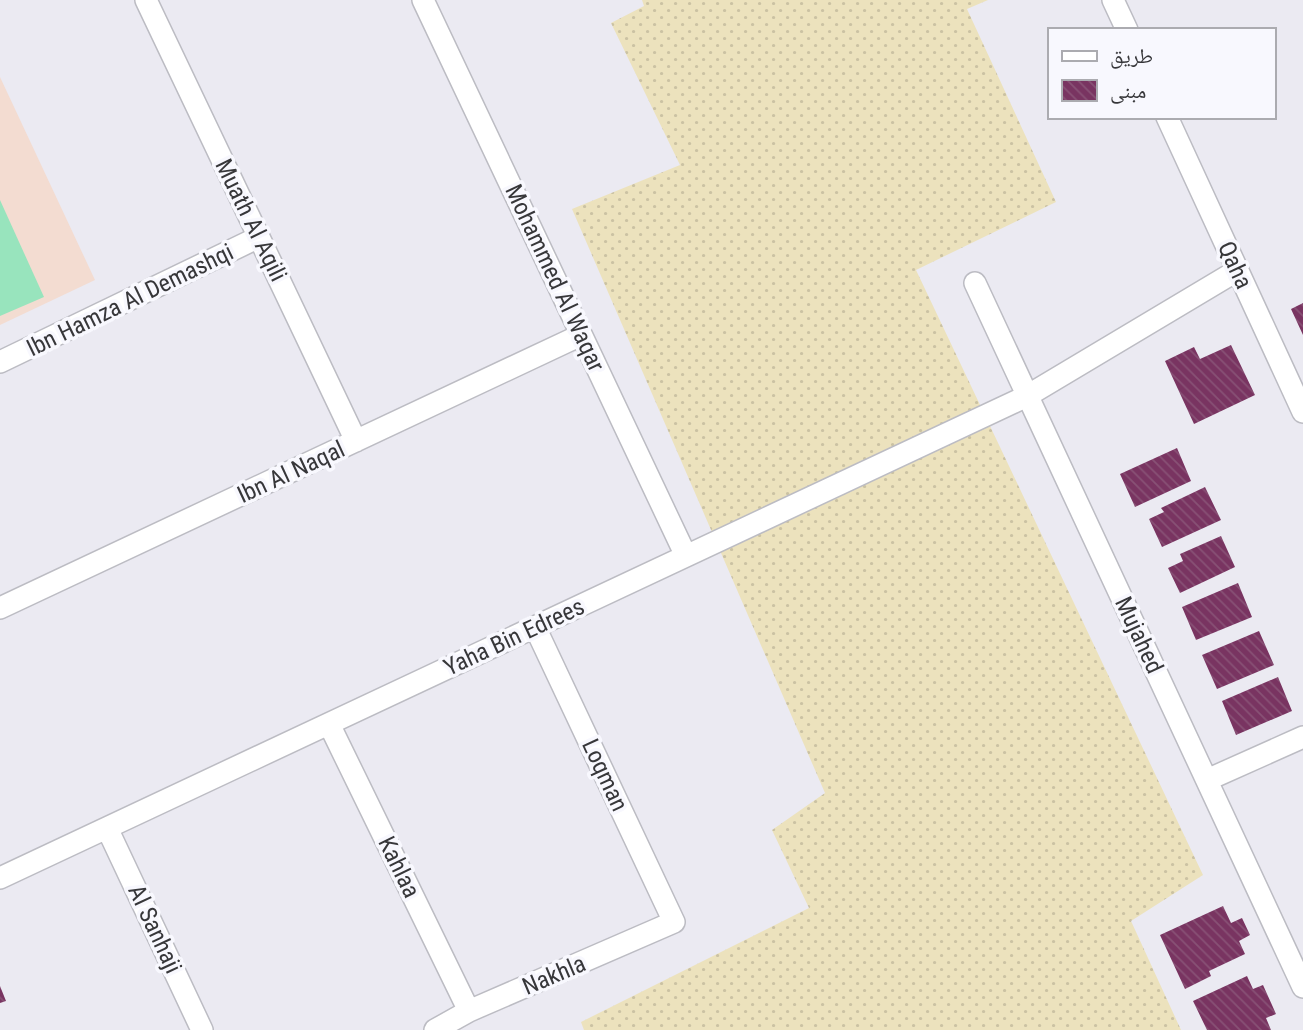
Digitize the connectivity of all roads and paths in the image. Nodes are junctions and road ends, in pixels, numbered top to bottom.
1 (146, 0) edge
2 (424, 0) edge
3 (1113, 0) edge
4 (1125, 28) edge
5 (1168, 119) edge
6 (259, 237) junction
7 (1238, 270) junction
8 (975, 283) dead end
9 (581, 335) junction
10 (0, 362) edge
11 (1027, 396) junction
12 (1303, 412) edge
13 (356, 441) junction
14 (686, 556) junction
15 (0, 608) edge
16 (536, 627) junction
17 (329, 724) junction
18 (1303, 737) edge
19 (1207, 780) junction
20 (107, 828) junction
21 (0, 878) edge
22 (674, 922) joint
23 (1303, 987) edge
24 (469, 1011) junction
25 (199, 1029) edge
26 (435, 1030) edge

1 - 6 street, Muath Al Aqili
2 - 9 street, Mohammed Al Waqar
3 - 4 street
5 - 7 street, Qaha
6 - 10 street, Ibn Hamza Al Demashqi
6 - 13 street, Muath Al Aqili
7 - 11 street, Yaha Bin Edrees
7 - 12 street, Qaha
8 - 11 street, Mujahed
9 - 13 street, Ibn Al Naqal
9 - 14 street, Mohammed Al Waqar
11 - 14 street, Yaha Bin Edrees
11 - 19 street, Mujahed
13 - 15 street, Ibn Al Naqal
14 - 16 street, Yaha Bin Edrees
16 - 17 street, Yaha Bin Edrees
16 - 22 street, Loqman
17 - 20 street, Yaha Bin Edrees
17 - 24 street, Kahlaa
18 - 19 street
19 - 23 street, Mujahed
20 - 21 street, Yaha Bin Edrees
20 - 25 street, Al Sanhaji
22 - 24 street, Nakhla
24 - 26 street, Nakhla

